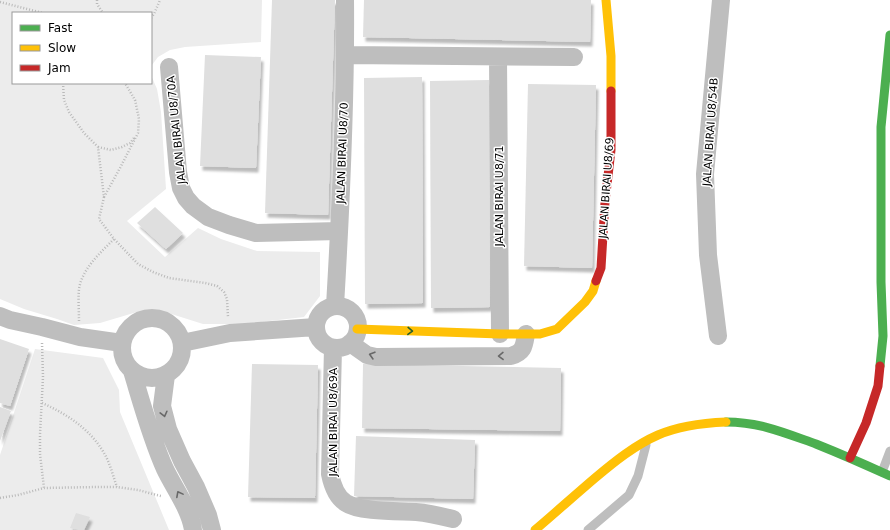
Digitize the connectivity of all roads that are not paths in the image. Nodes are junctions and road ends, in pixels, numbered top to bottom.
1 (345, 0) edge
2 (606, 0) edge
3 (721, 0) edge
4 (890, 35) edge
5 (346, 54) junction
6 (498, 57) junction
7 (574, 57) dead end
8 (169, 67) dead end
9 (339, 231) junction
10 (335, 306) junction
11 (0, 316) edge
12 (316, 327) junction
13 (500, 334) junction
14 (526, 334) junction
15 (354, 336) junction
16 (718, 336) dead end
17 (122, 343) junction
18 (182, 343) junction
19 (333, 348) junction
20 (132, 371) junction
21 (166, 375) junction
22 (647, 440) junction
23 (890, 451) edge
24 (850, 458) junction
25 (886, 474) edge
26 (453, 519) dead end
27 (194, 530) edge
28 (212, 530) edge
29 (535, 530) edge
30 (588, 530) edge

1 - 5 street, JALAN BIRAI U8/70
2 - 14 street, JALAN BIRAI U8/69
3 - 16 street, JALAN BIRAI U8/54B
4 - 24 street
5 - 6 street
5 - 9 street, JALAN BIRAI U8/70
6 - 7 street
6 - 13 street, JALAN BIRAI U8/71
8 - 9 street, JALAN BIRAI U8/70A
9 - 10 street, JALAN BIRAI U8/70
10 - 12 street
10 - 15 street
11 - 17 street
12 - 18 street
12 - 19 street
13 - 14 street, JALAN BIRAI U8/69
15 -> 13 street, JALAN BIRAI U8/69
14 -> 15 street
15 - 19 street
17 - 18 street
17 - 20 street
18 - 21 street
19 - 26 street, JALAN BIRAI U8/69A
20 - 21 street
27 -> 20 street
21 -> 28 street
22 - 24 street
22 - 29 street
22 - 30 lane
23 - 25 lane
24 - 25 street

